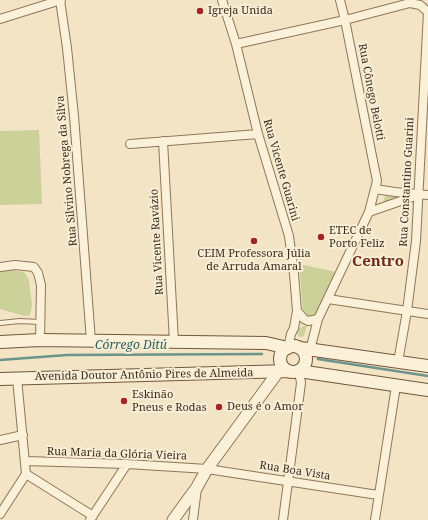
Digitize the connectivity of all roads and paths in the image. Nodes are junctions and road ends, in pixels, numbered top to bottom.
1 (61, 0) edge
2 (222, 0) edge
3 (340, 0) edge
4 (0, 19) edge
5 (345, 20) junction
6 (236, 44) junction
7 (258, 134) junction
8 (163, 141) junction
9 (130, 144) dead end
10 (375, 189) junction
11 (428, 194) edge
12 (417, 195) junction
13 (369, 212) junction
14 (0, 267) edge
15 (328, 299) junction
16 (297, 311) junction
17 (407, 311) junction
18 (428, 314) edge
19 (318, 319) junction
20 (40, 322) junction
21 (0, 323) edge
22 (40, 340) junction
23 (91, 341) junction
24 (0, 342) edge
25 (174, 342) junction
26 (299, 348) junction
27 (398, 362) junction
28 (428, 366) edge
29 (289, 371) junction
30 (17, 378) junction
31 (0, 379) edge
32 (396, 386) junction
33 (428, 390) edge
34 (23, 435) junction
35 (0, 440) edge
36 (25, 461) junction
37 (127, 464) junction
38 (207, 469) junction
39 (26, 474) junction
40 (289, 481) junction
41 (198, 487) junction
42 (378, 496) junction
43 (0, 514) edge
44 (91, 518) edge
45 (173, 520) edge
46 (193, 520) edge
47 (283, 520) edge
48 (375, 520) edge

1 - 4 street
1 - 23 street, Rua Silvino Nobrega da Silva
2 - 6 street, Rua Vicente Guarini
3 - 5 street, Rua Cônego Belotti
5 - 6 street
5 - 10 street, Rua Cônego Belotti
5 - 12 street, Rua Constantino Guarini
6 - 7 street, Rua Vicente Guarini
7 - 8 street
7 - 16 street, Rua Vicente Guarini
8 - 9 street
8 - 25 street, Rua Vicente Ravázio
10 - 12 street
10 - 13 street, Rua Cônego Belotti
11 - 12 street
12 - 13 street
12 - 17 street, Rua Constantino Guarini
13 - 15 street, Rua Cônego Belotti
14 - 20 street
15 - 17 street
15 - 19 street, Rua Cônego Belotti
16 - 19 street
16 - 26 street, Rua Vicente Guarini
17 - 18 street
17 - 27 street, Rua Constantino Guarini
19 - 26 street, Rua Cônego Belotti
20 - 21 lane
20 - 22 street
22 - 23 main road
22 - 24 main road
23 - 25 main road
25 - 26 main road
26 - 27 main road
26 - 29 main road
26 - 29 main road
27 - 28 main road
29 - 30 main road, Avenida Doutor Antônio Pires de Almeida
29 - 32 main road, Avenida Doutor Antônio Pires de Almeida
29 - 38 street
29 - 40 street
30 - 31 main road, Avenida Doutor Antônio Pires de Almeida
30 - 34 street
32 - 33 main road, Avenida Doutor Antônio Pires de Almeida
32 - 42 street
34 - 35 street
34 - 36 street
36 - 37 street, Rua Maria da Glória Vieira
36 - 39 street
37 - 38 street, Rua Maria da Glória Vieira
37 - 44 street
38 - 40 street, Rua Boa Vista
38 - 41 street
39 - 43 street
39 - 44 street
40 - 42 street, Rua Boa Vista
40 - 47 street
41 - 45 street
41 - 46 street
42 - 48 street

